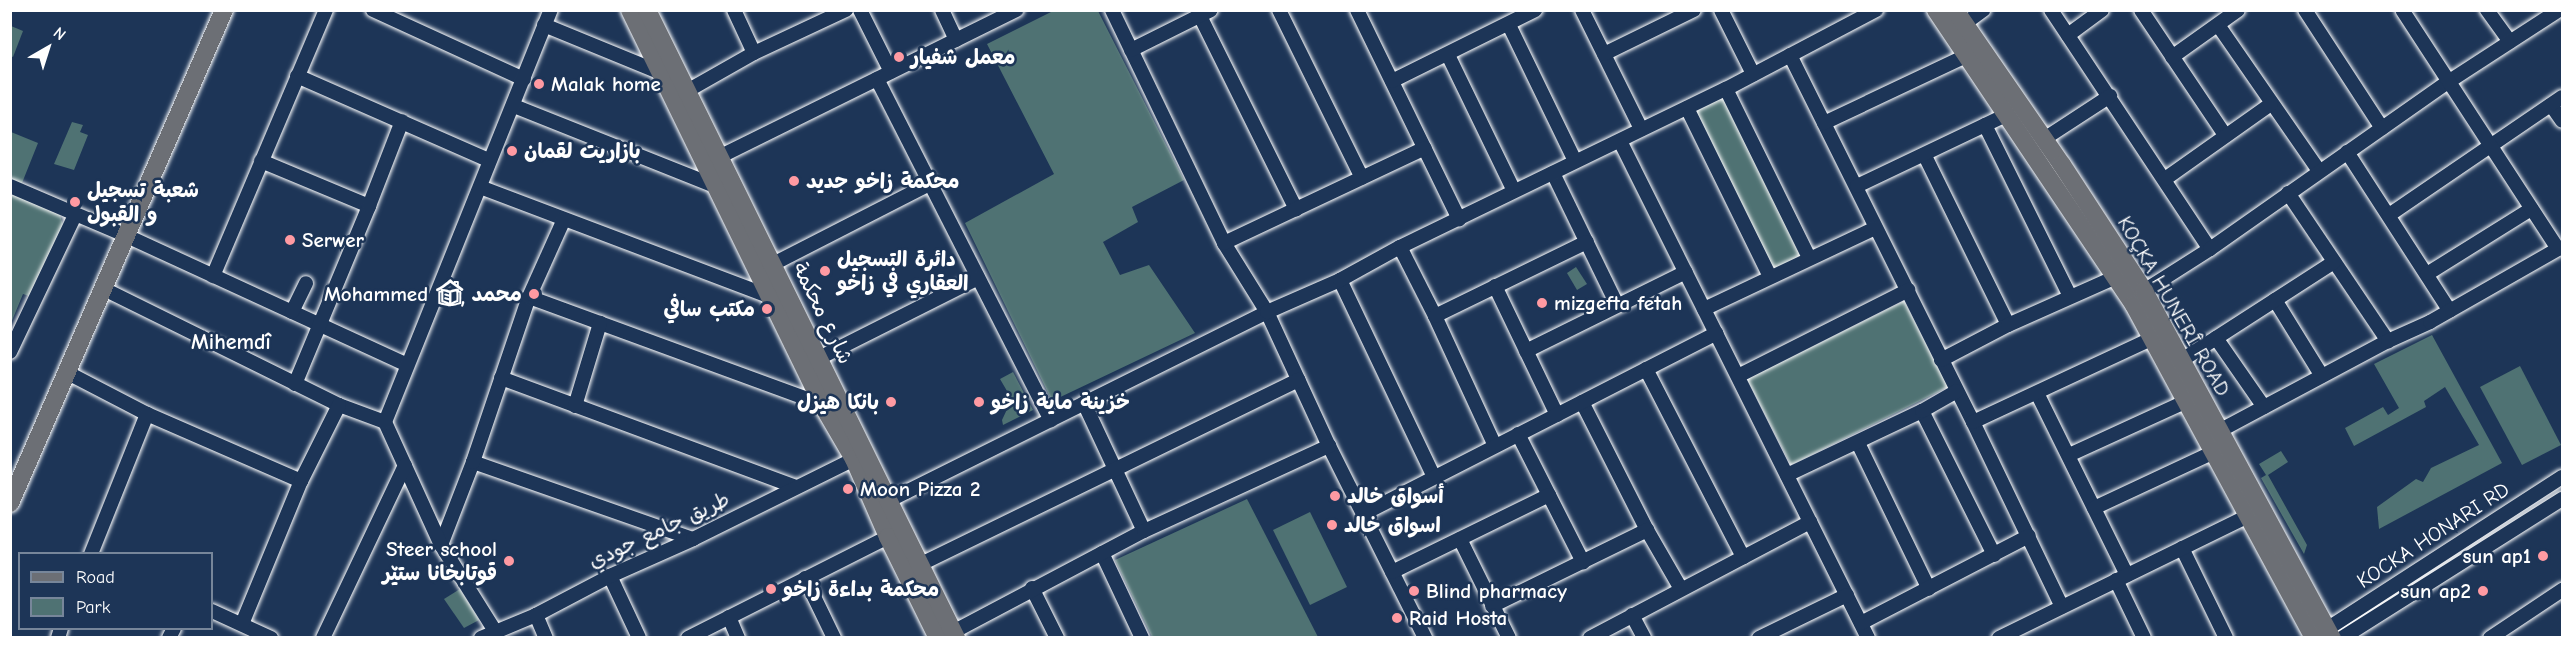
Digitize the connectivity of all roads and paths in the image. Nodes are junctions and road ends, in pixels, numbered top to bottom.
1 (224, 10) edge
2 (326, 10) edge
3 (373, 10) edge
4 (551, 10) edge
5 (630, 10) edge
6 (647, 10) edge
7 (734, 10) edge
8 (846, 10) edge
9 (860, 10) edge
10 (942, 10) edge
11 (1017, 10) edge
12 (1112, 10) edge
13 (1279, 10) edge
14 (1373, 10) edge
15 (1535, 10) edge
16 (1582, 10) edge
17 (1660, 10) edge
18 (1694, 10) edge
19 (1721, 10) edge
20 (1875, 10) edge
21 (1936, 10) edge
22 (1983, 10) edge
23 (2051, 10) edge
24 (2102, 10) edge
25 (2141, 10) edge
26 (2238, 10) edge
27 (2305, 10) edge
28 (2402, 10) edge
29 (2487, 10) edge
30 (2559, 10) edge
31 (1206, 13) edge
32 (1358, 14) edge
33 (1959, 17) edge
34 (1667, 24) junction
35 (544, 25) junction
36 (1509, 25) junction
37 (2218, 25) junction
38 (2068, 35) junction
39 (956, 40) junction
40 (2510, 42) junction
41 (1131, 50) junction
42 (754, 52) junction
43 (1604, 54) junction
44 (1448, 55) junction
45 (1790, 55) junction
46 (1966, 56) junction
47 (2172, 57) junction
48 (891, 72) junction
49 (661, 73) junction
50 (1753, 74) junction
51 (297, 76) junction
52 (524, 79) junction
53 (877, 79) junction
54 (1392, 81) junction
55 (2448, 82) junction
56 (1726, 89) junction
57 (687, 91) junction
58 (2110, 96) junction
59 (2557, 101) edge
60 (2271, 104) junction
61 (514, 106) junction
62 (1687, 108) junction
63 (2006, 115) junction
64 (402, 121) junction
65 (2562, 121) edge
66 (1824, 123) junction
67 (1984, 126) junction
68 (1641, 129) junction
69 (2382, 129) junction
70 (2225, 135) junction
71 (2044, 139) junction
72 (1620, 141) junction
73 (2490, 147) junction
74 (1425, 148) junction
75 (2347, 152) junction
76 (1925, 156) junction
77 (719, 157) junction
78 (488, 160) junction
79 (261, 161) junction
80 (1575, 161) junction
81 (2054, 171) junction
82 (2319, 171) junction
83 (1553, 173) junction
84 (1362, 178) junction
85 (2165, 179) junction
86 (931, 183) junction
87 (713, 185) junction
88 (10, 186) edge
89 (1857, 186) junction
90 (480, 187) junction
91 (1514, 191) junction
92 (2288, 193) junction
93 (369, 206) junction
94 (1296, 209) junction
95 (2531, 209) junction
96 (737, 212) junction
97 (75, 214) junction
98 (2389, 215) junction
99 (564, 219) junction
100 (1459, 219) junction
101 (1875, 228) junction
102 (127, 236) junction
103 (1587, 242) junction
104 (1224, 243) junction
105 (1400, 247) junction
106 (2560, 248) edge
107 (2210, 249) junction
108 (1809, 258) junction
109 (2334, 262) junction
110 (774, 264) junction
111 (1686, 272) junction
112 (2427, 274) junction
113 (213, 276) junction
114 (1770, 277) junction
115 (2116, 277) junction
116 (978, 278) junction
117 (1340, 280) junction
118 (306, 282) dead end
119 (1495, 286) junction
120 (104, 289) junction
121 (1908, 290) junction
122 (2144, 291) junction
123 (768, 296) junction
124 (2070, 296) junction
125 (529, 297) junction
126 (2275, 300) junction
127 (1617, 305) junction
128 (1704, 309) junction
129 (2450, 311) junction
130 (292, 312) junction
131 (1266, 312) junction
132 (1435, 316) junction
133 (600, 323) junction
134 (320, 325) junction
135 (2008, 325) junction
136 (1716, 333) junction
137 (14, 336) edge
138 (2153, 338) junction
139 (2216, 338) junction
140 (2388, 341) junction
141 (1526, 351) junction
142 (10, 352) edge
143 (819, 358) junction
144 (1941, 360) junction
145 (2182, 360) junction
146 (407, 365) junction
147 (1646, 369) junction
148 (68, 372) junction
149 (1738, 376) junction
150 (2322, 376) junction
151 (501, 378) junction
152 (1298, 380) junction
153 (295, 384) junction
154 (1957, 391) junction
155 (2037, 393) junction
156 (2187, 401) junction
157 (1582, 402) junction
158 (1084, 403) junction
159 (339, 405) junction
160 (822, 405) junction
161 (575, 406) junction
162 (2264, 407) junction
163 (1922, 411) junction
164 (147, 414) junction
165 (1557, 415) junction
166 (1051, 420) junction
167 (385, 422) junction
168 (1973, 422) junction
169 (2221, 430) junction
170 (1518, 434) junction
171 (1858, 443) junction
172 (1329, 446) junction
173 (1495, 446) junction
174 (2214, 452) junction
175 (2069, 456) junction
176 (854, 459) junction
177 (473, 462) junction
178 (405, 465) junction
179 (1115, 471) junction
180 (1787, 476) junction
181 (1434, 477) junction
182 (2562, 477) edge
183 (301, 481) junction
184 (796, 487) junction
185 (1549, 495) junction
186 (2562, 499) edge
187 (890, 500) junction
188 (10, 503) edge
189 (2094, 508) junction
190 (1363, 514) junction
191 (2248, 516) junction
192 (1810, 522) junction
193 (1647, 530) junction
194 (1144, 531) junction
195 (2029, 536) junction
196 (888, 537) junction
197 (1460, 538) junction
198 (693, 539) junction
199 (2463, 541) junction
200 (441, 545) junction
201 (2182, 548) junction
202 (92, 552) edge
203 (1102, 553) junction
204 (1994, 555) junction
205 (2472, 556) junction
206 (1743, 557) junction
207 (1582, 562) junction
208 (921, 564) junction
209 (1392, 572) junction
210 (610, 576) junction
211 (805, 578) junction
212 (2122, 578) junction
213 (1032, 588) junction
214 (1929, 589) junction
215 (1681, 590) junction
216 (2562, 590) edge
217 (1847, 595) junction
218 (1492, 606) junction
219 (2062, 607) junction
220 (213, 611) edge
221 (536, 615) junction
222 (1632, 615) junction
223 (729, 617) junction
224 (1861, 623) junction
225 (242, 624) junction
226 (495, 631) junction
227 (2025, 632) edge
228 (2329, 635) edge
229 (949, 636) edge
230 (1423, 637) edge
231 (272, 638) edge
232 (323, 638) edge
233 (481, 638) edge
234 (546, 638) edge
235 (639, 638) edge
236 (688, 638) edge
237 (738, 638) edge
238 (834, 638) edge
239 (1057, 638) edge
240 (1142, 638) edge
241 (1509, 638) edge
242 (1590, 638) edge
243 (1644, 638) edge
244 (1759, 638) edge
245 (1868, 638) edge
246 (1999, 638) edge
247 (2144, 638) edge
248 (2226, 638) edge
249 (2490, 638) edge

1 - 102 main road
2 - 51 street
3 - 52 street
4 - 35 street
5 - 49 main road, شارع محكمة
6 - 57 main road, شارع محكمة
7 - 42 street
8 - 42 street
9 - 48 street
10 - 39 street
11 - 39 street
12 - 41 street
13 - 84 street
14 - 32 street
15 - 36 street
16 - 43 street
17 - 34 street
18 - 34 street
19 - 50 street
20 - 45 street
21 - 46 main road
22 - 33 street
23 - 38 street
24 - 38 street
25 - 47 street
26 - 37 street
27 - 69 street
28 - 55 street
29 - 40 street
30 - 40 street
31 - 41 street
31 - 94 street
32 - 54 street
33 - 71 main road, KOÇKA HUNERÎ ROAD
34 - 43 street
35 - 49 street
35 - 52 street
36 - 44 street
36 - 80 street
37 - 47 street
37 - 60 street
38 - 58 street
39 - 48 street
40 - 55 street
41 - 104 street
42 - 57 street
43 - 68 street
44 - 54 street
44 - 91 street
45 - 50 street
45 - 66 street
46 - 63 main road
46 - 66 street
47 - 70 street
48 - 53 street
49 - 87 main road, شارع محكمة
50 - 56 street
51 - 64 street
51 - 79 street
52 - 61 street
53 - 77 street
53 - 86 street
54 - 74 street
55 - 69 street
55 - 73 street
56 - 62 street
56 - 108 street
57 - 77 main road, شارع محكمة
58 - 71 street
58 - 85 street
59 - 65 street
59 - 73 street
60 - 70 street
60 - 82 street
61 - 78 street
61 - 87 street
62 - 68 street
62 - 114 street
63 - 67 street
63 - 81 main road
64 - 78 street
64 - 93 street
66 - 89 street
67 - 76 street
67 - 124 street
68 - 72 street
69 - 75 street
70 - 85 street
71 - 81 main road, KOÇKA HUNERÎ ROAD
72 - 80 street
72 - 111 street
73 - 95 street
73 - 98 street
74 - 84 street
74 - 100 street
75 - 82 street
75 - 98 street
76 - 89 street
76 - 135 street
77 - 96 main road, شارع محكمة
78 - 90 street
79 - 93 street
79 - 113 street
80 - 83 street
81 - 115 main road
81 - 122 main road, KOÇKA HUNERÎ ROAD
82 - 92 street
83 - 91 street
83 - 103 street
84 - 94 street
85 - 107 street
86 - 110 street
86 - 116 street
87 - 96 main road, شارع محكمة
88 - 97 street
89 - 101 street
90 - 99 street
90 - 146 street
91 - 100 street
92 - 107 street
92 - 109 street
93 - 134 street
94 - 104 street
95 - 106 street
95 - 112 street
96 - 110 main road, شارع محكمة
96 - 123 main road, شارع محكمة
97 - 102 street
97 - 137 street
98 - 112 street
99 - 123 street
99 - 125 street
100 - 105 street
101 - 108 street
101 - 121 street
102 - 113 street
102 - 120 main road
103 - 119 street
103 - 127 street
104 - 131 street
105 - 117 street
105 - 132 street
106 - 129 street
107 - 122 street
108 - 114 street
109 - 126 street
109 - 140 street
110 - 143 main road, شارع محكمة
111 - 127 street
111 - 128 street
112 - 129 street
113 - 130 street
114 - 128 street
115 - 124 street
115 - 138 main road
116 - 143 street
116 - 166 street
117 - 131 street
117 - 181 street
118 - 130 street
119 - 132 street
119 - 141 street
120 - 148 main road
120 - 153 street
121 - 144 street
121 - 149 street
122 - 145 main road, KOÇKA HUNERÎ ROAD
123 - 160 main road, شارع محكمة
124 - 135 street
125 - 133 street
125 - 151 street
126 - 139 street
126 - 150 street
127 - 141 street
128 - 136 street
129 - 140 street
130 - 134 street
131 - 152 street
131 - 158 street
132 - 173 street
133 - 160 street
133 - 161 street
134 - 146 street
134 - 153 street
135 - 144 street
136 - 147 street
136 - 149 street
137 - 142 street
138 - 155 street
138 - 156 main road
139 - 145 street
139 - 162 street
140 - 150 street
141 - 165 street
143 - 187 main road, شارع محكمة
144 - 154 street
145 - 169 main road, KOÇKA HUNERÎ ROAD
146 - 167 street
147 - 157 street
147 - 206 street
148 - 164 street
148 - 188 main road
149 - 180 street
150 - 162 street
151 - 161 street
151 - 177 street
152 - 172 street
152 - 179 street
153 - 159 street
154 - 163 street
154 - 168 street
155 - 168 street
155 - 175 street
156 - 174 main road
156 - 175 street
157 - 165 street
157 - 193 street
158 - 166 street
158 - 179 street
159 - 167 street
159 - 183 street
160 - 176 main road, شارع محكمة
161 - 184 street
162 - 169 street
163 - 171 street
163 - 204 street
164 - 183 street
164 - 202 street
165 - 170 street
166 - 187 street
167 - 178 street
168 - 195 street
169 - 228 main road, KOÇKA HUNERÎ ROAD
170 - 173 street
170 - 185 street
171 - 180 street
171 - 214 street
172 - 190 street
172 - 194 street
173 - 181 street
174 - 189 street
174 - 191 main road
175 - 189 street
176 - 184 street, طريق جامع جودي
176 - 196 main road, شارع محكمة
177 - 198 street
177 - 200 street
178 - 200 street
178 - 232 street
179 - 194 street
179 - 208 street
180 - 192 street
181 - 190 street
182 - 199 street, KOCKA HONARI RD
183 - 225 street
184 - 198 street, طريق جامع جودي
185 - 197 street
185 - 207 street
186 - 205 street, KOCKA HONARI RD
187 - 208 main road, شارع محكمة
189 - 212 street
190 - 209 street
191 - 201 street
191 - 228 main road
192 - 206 street
192 - 217 street
193 - 207 street
193 - 215 street
194 - 203 street
195 - 204 street
195 - 219 street
196 - 211 street
196 - 229 main road, شارع محكمة
197 - 209 street
197 - 218 street
198 - 210 street, طريق جامع جودي
199 - 205 street
199 - 228 street, KOCKA HONARI RD
200 - 226 street
201 - 212 street
201 - 248 street
203 - 213 street
203 - 240 street
204 - 214 street
205 - 228 street, KOCKA HONARI RD
206 - 215 street
207 - 218 street
208 - 229 main road, شارع محكمة
209 - 230 street
210 - 221 street, طريق جامع جودي
210 - 235 street
211 - 223 street
211 - 238 street
212 - 219 street
212 - 247 street
213 - 229 street
213 - 239 street
214 - 224 street
215 - 222 street
216 - 249 street
217 - 224 street
217 - 244 street
218 - 241 street
219 - 227 street
220 - 225 street
221 - 226 street, طريق جامع جودي
221 - 234 street
222 - 242 street
222 - 243 street
223 - 236 street
223 - 237 street
224 - 245 street
225 - 231 street
226 - 233 street, طريق جامع جودي
227 - 246 street

